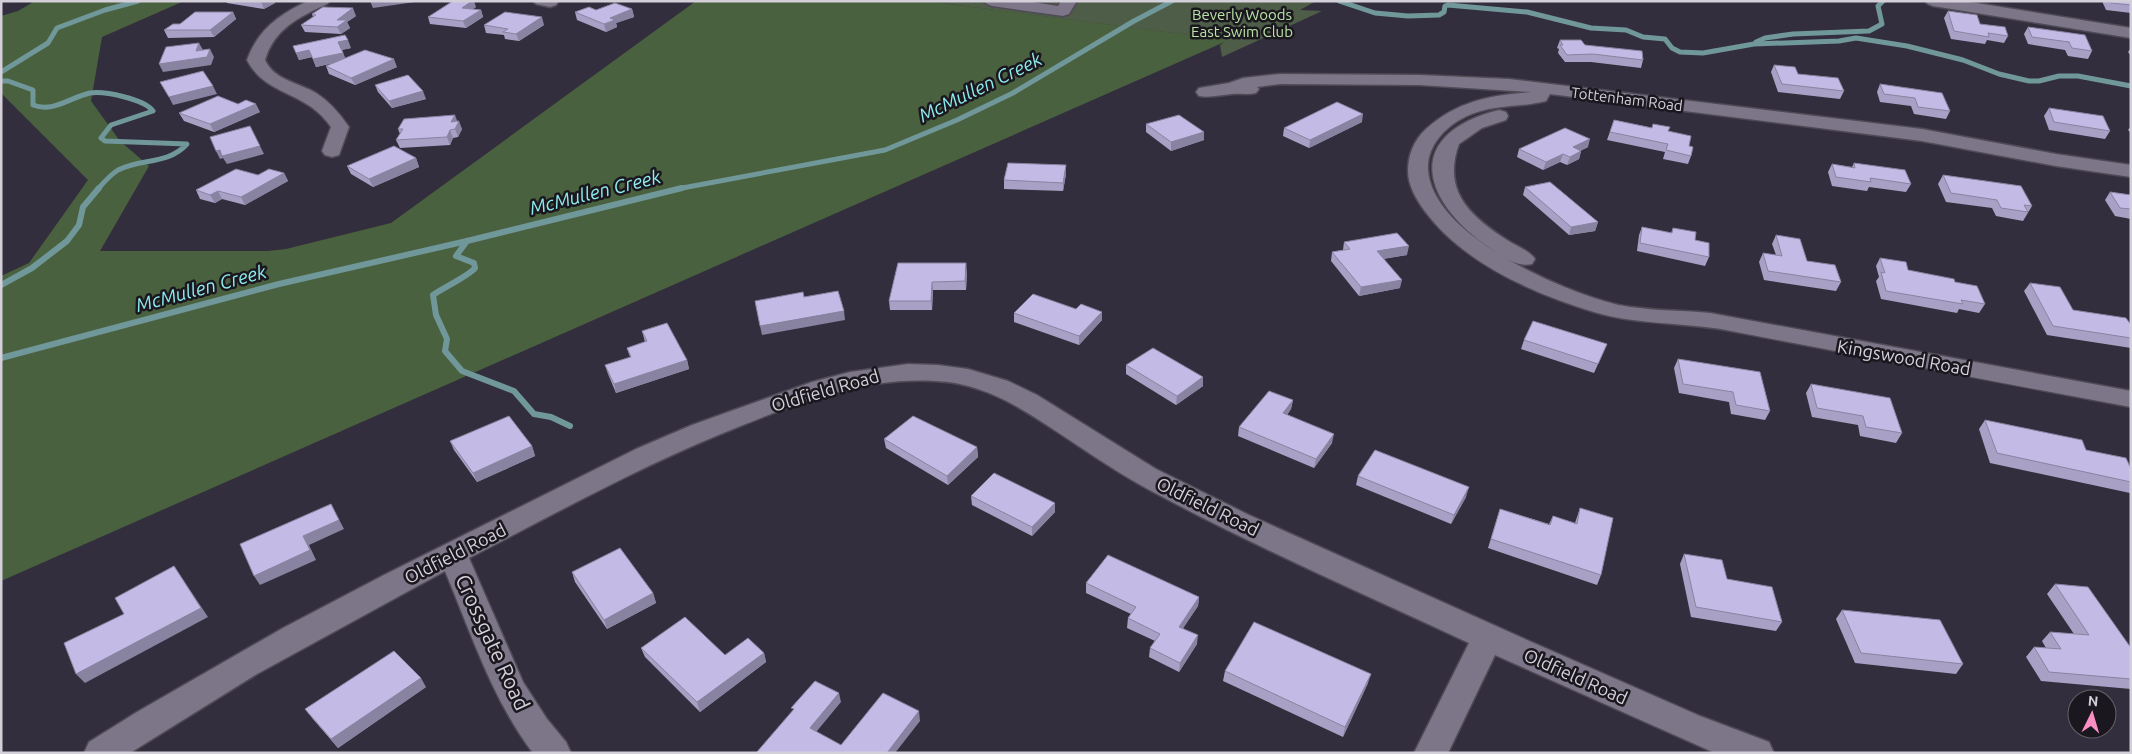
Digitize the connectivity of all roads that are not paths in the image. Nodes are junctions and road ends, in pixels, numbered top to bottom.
1 (322, 1) edge
2 (992, 1) edge
3 (1068, 1) edge
4 (1933, 1) edge
5 (2131, 33) edge
6 (1205, 92) dead end
7 (1551, 94) junction
8 (332, 151) dead end
9 (2131, 171) edge
10 (2131, 399) edge
11 (453, 554) junction
12 (1488, 637) junction
13 (101, 753) edge
14 (554, 753) edge
15 (1431, 753) edge
16 (1757, 753) edge

1 - 8 street
2 - 3 street
4 - 5 street
6 - 7 street, Tottenham Road
7 - 9 street, Tottenham Road
7 - 10 street, Kingswood Road
11 - 12 street, Oldfield Road
11 - 13 street, Oldfield Road
11 - 14 street, Crossgate Road
12 - 15 street
12 - 16 street, Oldfield Road

